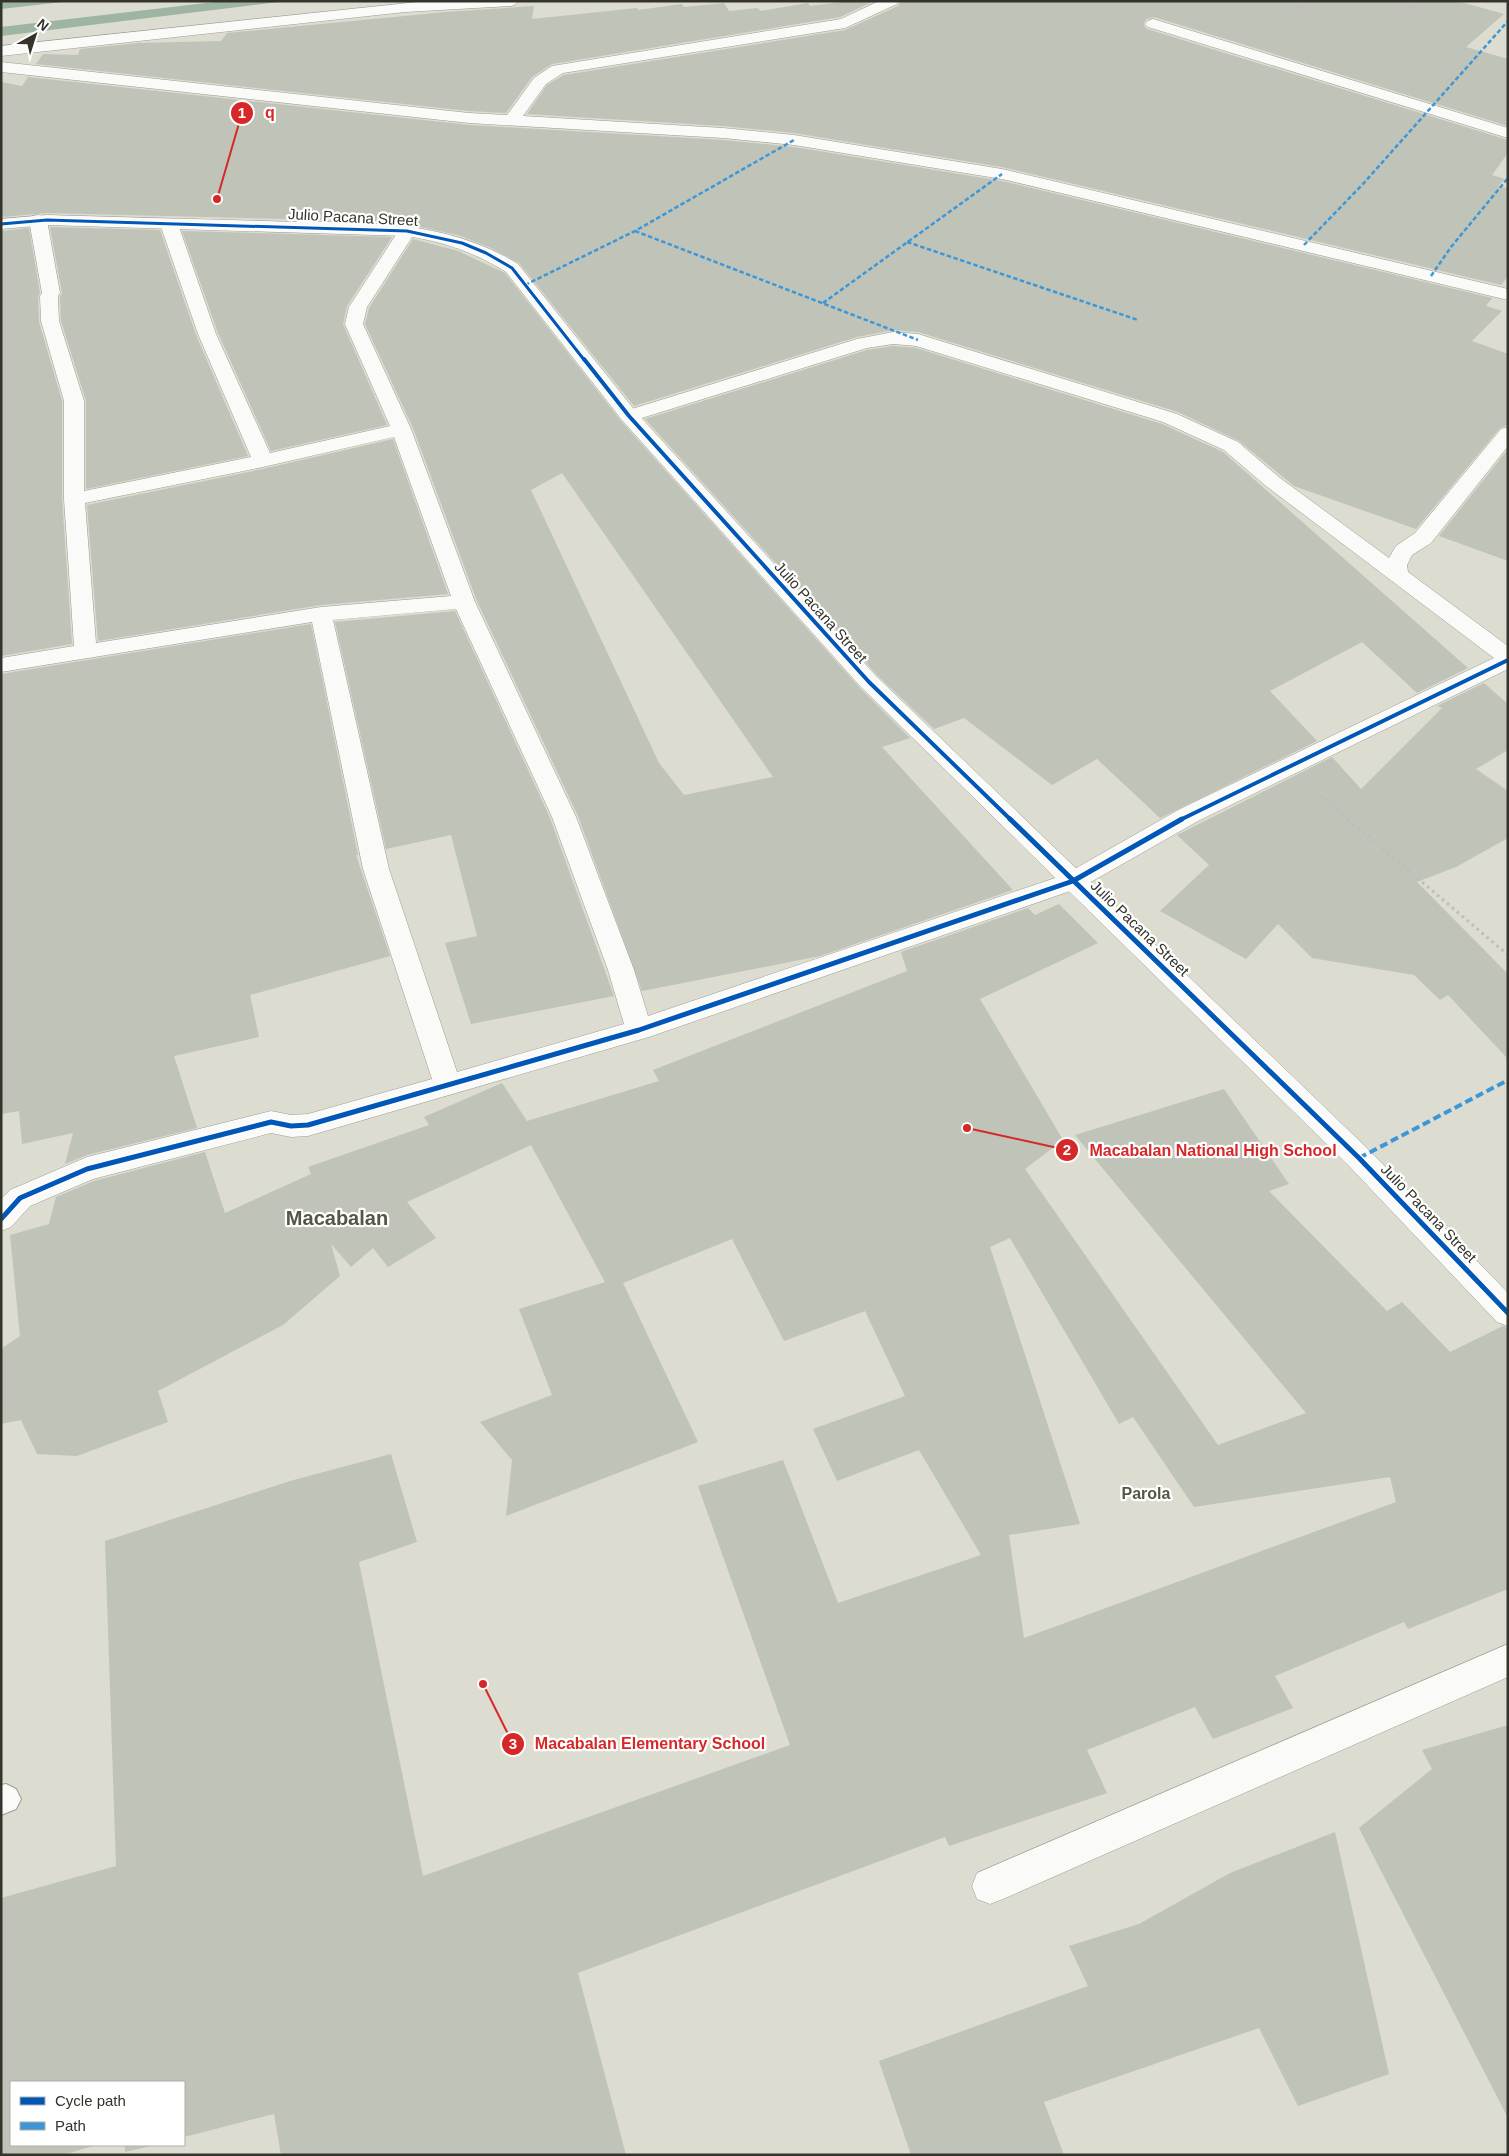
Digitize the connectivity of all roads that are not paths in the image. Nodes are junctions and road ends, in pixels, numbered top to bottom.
1 (511, 1) edge
2 (892, 1) edge
3 (1153, 24) dead end
4 (1, 51) edge
5 (1, 67) edge
6 (512, 121) junction
7 (1508, 133) edge
8 (38, 220) junction
9 (1, 224) edge
10 (169, 224) junction
11 (407, 231) junction
12 (1508, 295) edge
13 (629, 416) junction
14 (401, 428) junction
15 (1508, 433) edge
16 (263, 461) junction
17 (74, 499) junction
18 (1397, 573) junction
19 (464, 602) junction
20 (321, 614) junction
21 (86, 652) junction
22 (1508, 659) edge
23 (1, 665) edge
24 (1073, 881) junction
25 (639, 1030) junction
26 (448, 1086) junction
27 (1, 1219) edge
28 (1508, 1313) edge
29 (1508, 1660) edge
30 (990, 1886) dead end

1 - 4 street
2 - 6 street
3 - 7 street
5 - 6 street
6 - 12 street
8 - 9 street, Julio Pacana Street
8 - 10 street, Julio Pacana Street
8 - 17 street
10 - 11 street, Julio Pacana Street
10 - 16 street
11 - 13 street, Julio Pacana Street
11 - 14 street
13 - 18 street
13 - 24 street, Julio Pacana Street
14 - 16 street
14 - 19 street
15 - 18 street
16 - 17 street
17 - 21 street
18 - 22 street
19 - 20 street
19 - 25 street
20 - 21 street
20 - 26 street
21 - 23 street
22 - 24 street
24 - 25 street
24 - 28 street, Julio Pacana Street
25 - 26 street
26 - 27 street
29 - 30 street

